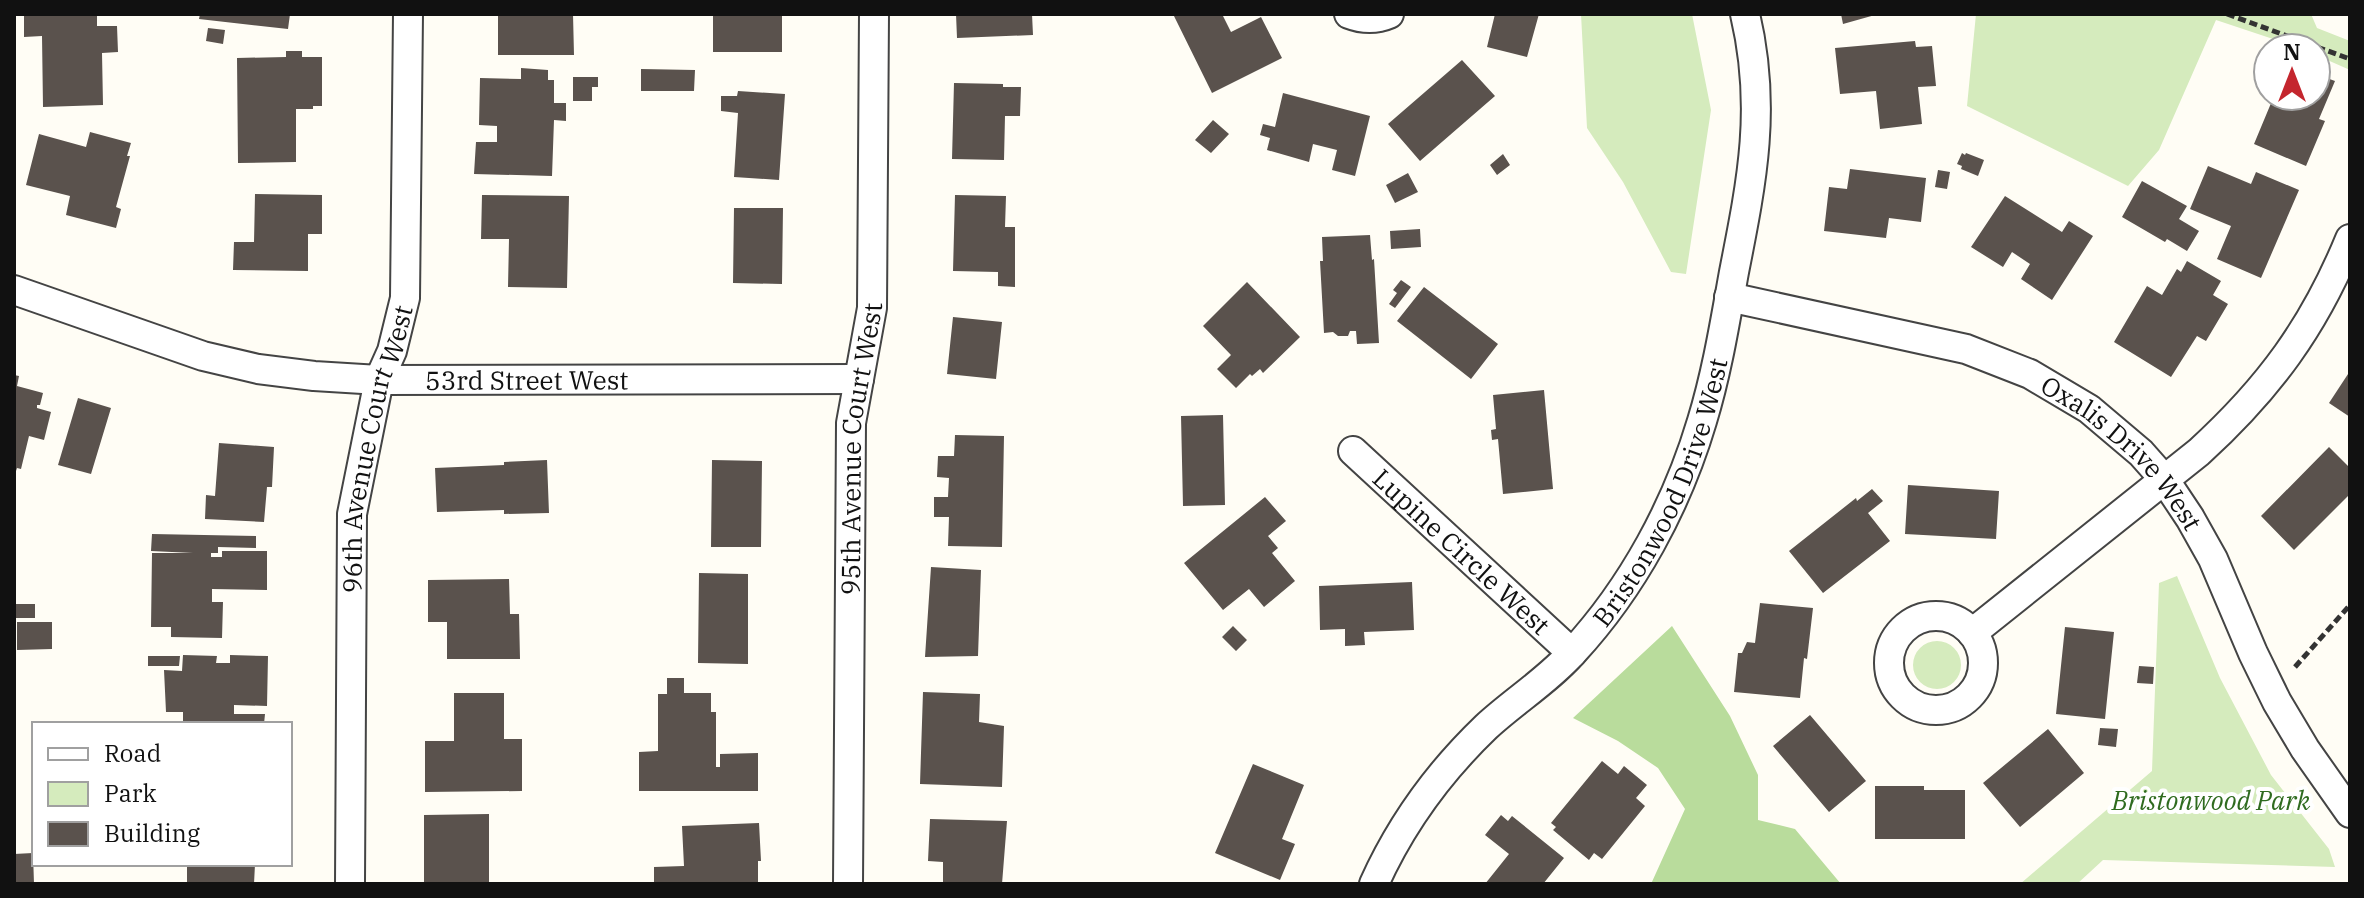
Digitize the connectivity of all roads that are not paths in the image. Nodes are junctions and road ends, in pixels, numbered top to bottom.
1 (408, 14) edge
2 (874, 14) edge
3 (1349, 14) edge
4 (1389, 14) edge
5 (1745, 14) edge
6 (2350, 239) edge
7 (14, 290) edge
8 (1729, 297) junction
9 (859, 379) junction
10 (379, 380) junction
11 (1353, 451) dead end
12 (2164, 479) junction
13 (1972, 633) dead end
14 (1572, 653) junction
15 (2350, 813) edge
16 (350, 884) edge
17 (848, 884) edge
18 (1374, 884) edge

1 - 10 street, 96th Avenue Court West
2 - 9 street, 95th Avenue Court West
3 - 4 street
5 - 8 street, Bristonwood Drive West
6 - 12 street
7 - 10 street, 53rd Street West
8 - 12 street, Oxalis Drive West
8 - 14 street, Bristonwood Drive West
9 - 10 street, 53rd Street West
9 - 17 street, 95th Avenue Court West
10 - 16 street, 96th Avenue Court West
11 - 14 street, Lupine Circle West
12 - 13 street
12 - 15 street, Oxalis Drive West
14 - 18 street, Bristonwood Drive West

